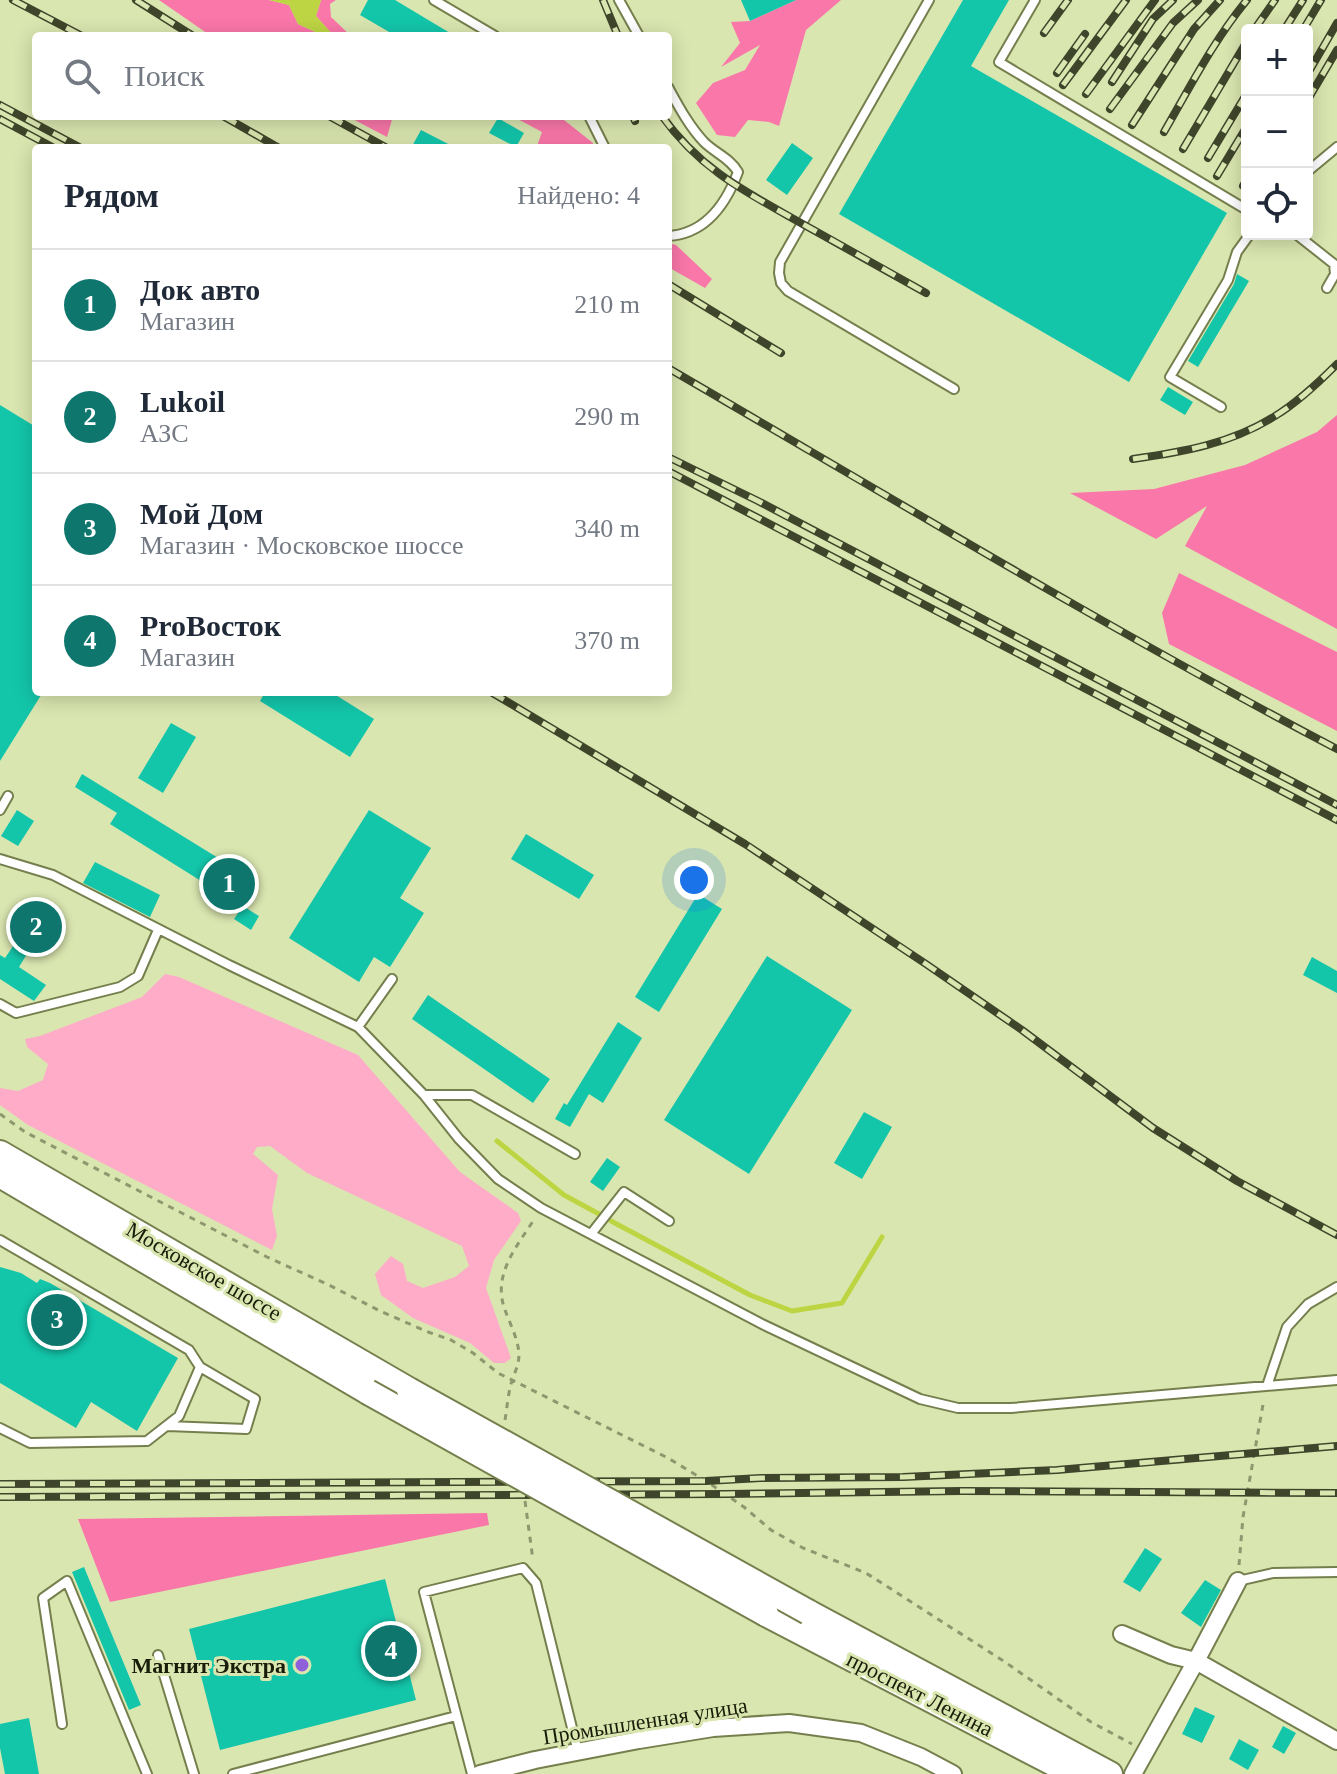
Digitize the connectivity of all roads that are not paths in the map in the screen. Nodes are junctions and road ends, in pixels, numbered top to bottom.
1 (434, 0) edge
2 (619, 0) edge
3 (929, 0) edge
4 (1035, 0) edge
5 (488, 32) edge
6 (637, 32) edge
7 (672, 94) edge
8 (591, 120) edge
9 (603, 144) edge
10 (1337, 147) edge
11 (1312, 168) edge
12 (1241, 206) edge
13 (672, 236) edge
14 (1246, 240) edge
15 (1304, 240) edge
16 (1327, 288) dead end
17 (954, 389) dead end
18 (1221, 407) dead end
19 (8, 796) dead end
20 (0, 810) edge
21 (0, 859) edge
22 (158, 930) junction
23 (392, 979) dead end
24 (0, 1004) edge
25 (358, 1027) junction
26 (424, 1095) junction
27 (0, 1153) edge
28 (575, 1154) dead end
29 (0, 1175) edge
30 (669, 1221) dead end
31 (591, 1234) junction
32 (0, 1240) edge
33 (1337, 1287) edge
34 (200, 1367) junction
35 (1337, 1380) edge
36 (1267, 1386) junction
37 (166, 1426) junction
38 (0, 1428) edge
39 (1337, 1572) edge
40 (1238, 1581) joint
41 (808, 1612) joint
42 (766, 1614) joint
43 (1122, 1634) dead end
44 (158, 1655) dead end
45 (1196, 1661) junction
46 (456, 1716) junction
47 (62, 1724) dead end
48 (1337, 1741) edge
49 (578, 1752) junction
50 (521, 1769) edge
51 (147, 1774) edge
52 (194, 1774) edge
53 (233, 1774) edge
54 (472, 1774) edge
55 (480, 1774) edge
56 (953, 1774) edge
57 (1074, 1774) edge
58 (1110, 1774) edge
59 (1133, 1774) edge

1 - 5 lane
2 - 6 lane
3 - 17 lane
4 - 12 lane
7 - 13 lane
8 - 9 lane
10 - 11 lane
14 - 18 lane
15 - 16 lane
19 - 20 lane
21 - 22 lane
22 - 24 lane
22 - 25 lane
23 - 25 lane
25 - 26 lane
26 - 28 lane
26 - 31 lane
27 - 41 main road, Московское шоссе, bridge
29 - 42 main road, Московское шоссе, bridge
30 - 31 lane
31 - 36 lane
32 - 34 lane
33 - 36 lane
34 - 37 lane
34 - 37 lane
35 - 36 lane
37 - 38 lane
39 - 40 lane
40 - 45 street
41 - 58 main road, проспект Ленина
42 - 57 main road, проспект Ленина
43 - 45 street
44 - 52 lane
45 - 48 street
45 - 59 street
46 - 49 lane
46 - 53 lane
46 - 54 lane
47 - 51 lane
49 - 50 street, Промышленная улица
49 - 56 street, Промышленная улица
50 - 55 street, Промышленная улица

